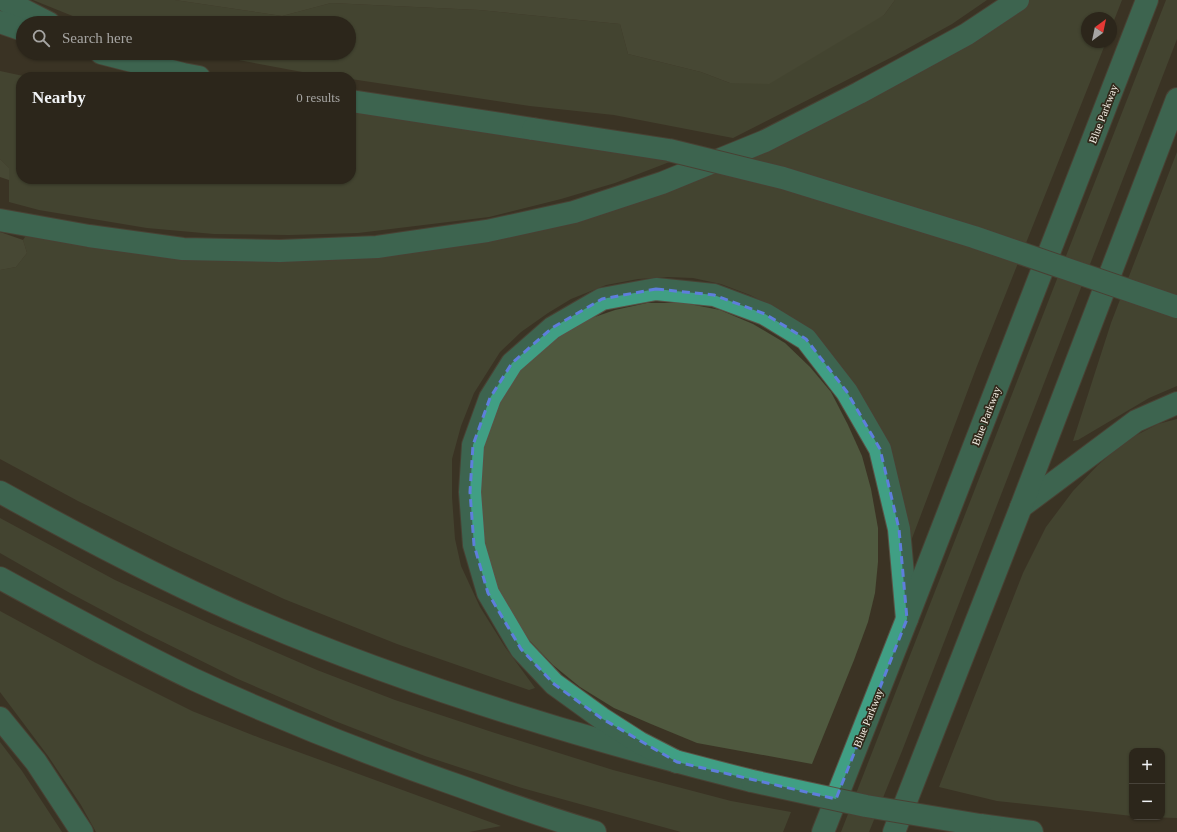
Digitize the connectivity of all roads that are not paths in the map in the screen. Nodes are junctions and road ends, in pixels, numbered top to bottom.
1 (4, 0) edge
2 (1018, 0) edge
3 (1147, 0) edge
4 (35, 16) edge
5 (0, 22) edge
6 (16, 28) edge
7 (133, 60) edge
8 (176, 72) edge
9 (1177, 99) edge
10 (356, 101) edge
11 (0, 220) edge
12 (1177, 307) edge
13 (1177, 403) edge
14 (0, 492) edge
15 (1021, 507) junction
16 (0, 578) edge
17 (907, 619) junction
18 (0, 718) edge
19 (677, 762) junction
20 (82, 832) edge
21 (595, 832) edge
22 (823, 832) edge
23 (894, 832) edge
24 (1032, 832) edge

1 - 4 highway
2 - 11 highway
3 - 17 highway, Blue Parkway
5 - 6 highway
7 - 8 highway
9 - 15 highway
10 - 12 highway, bridge
13 - 15 highway
14 - 19 highway
15 - 23 highway
16 - 21 highway
17 - 19 highway
17 - 22 highway, Blue Parkway
18 - 20 highway
19 - 24 highway, bridge

